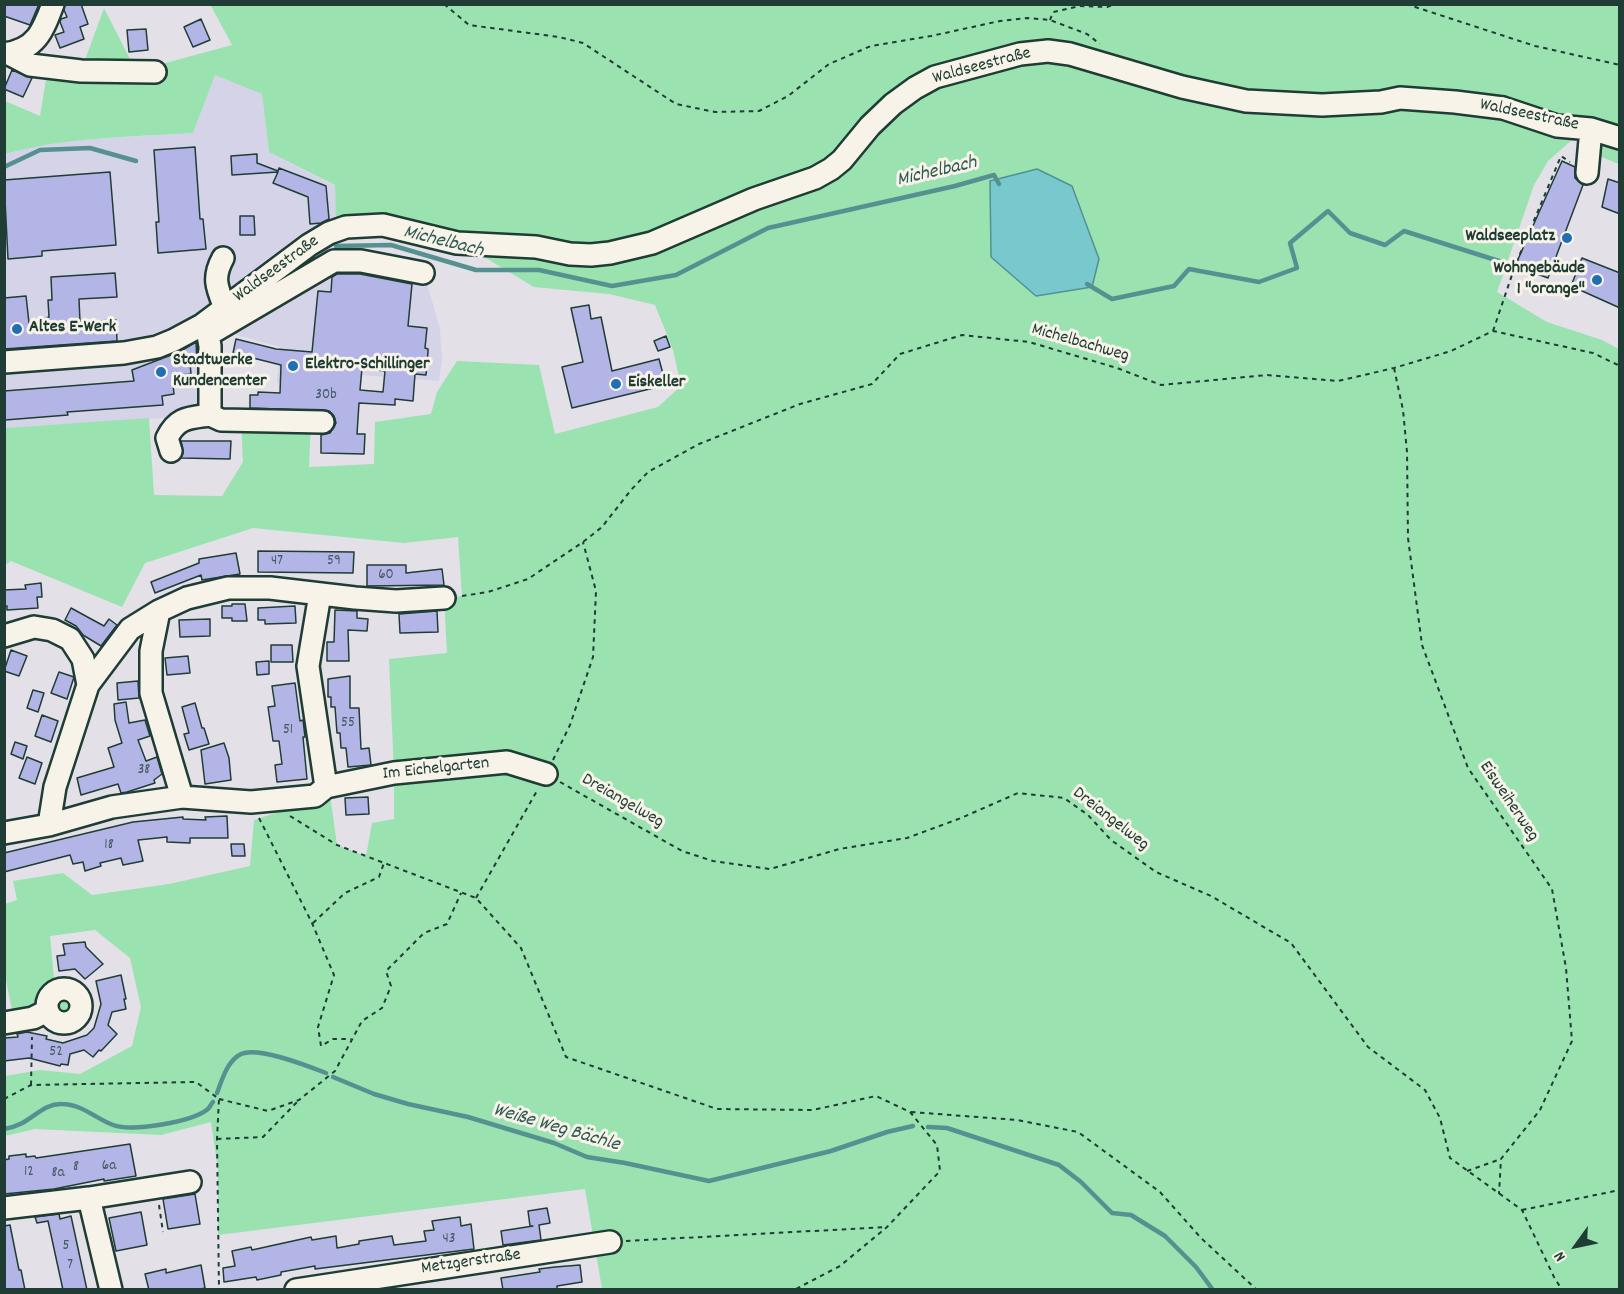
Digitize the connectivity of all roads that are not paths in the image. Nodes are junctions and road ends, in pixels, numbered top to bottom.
1 (53, 4) edge
2 (7, 54) edge
3 (155, 72) dead end
4 (1591, 129) junction
5 (1620, 138) edge
6 (1587, 173) road end
7 (223, 258) dead end
8 (423, 273) dead end
9 (225, 308) junction
10 (205, 330) junction
11 (4, 362) edge
12 (210, 415) junction
13 (323, 422) dead end
14 (171, 451) dead end
15 (320, 594) junction
16 (444, 598) road end
17 (159, 611) junction
18 (4, 636) edge
19 (88, 685) junction
20 (546, 774) road end
21 (326, 787) junction
22 (182, 797) junction
23 (49, 825) junction
24 (4, 833) edge
25 (40, 1015) road end
26 (4, 1023) edge
27 (190, 1182) dead end
28 (89, 1198) junction
29 (4, 1208) edge
30 (610, 1242) road end
31 (111, 1290) edge
32 (296, 1290) edge

1 - 2 street
2 - 3 street
4 - 5 street, Waldseestraße
4 - 6 street
4 - 9 street, Waldseestraße
7 - 9 street
8 - 10 street
9 - 10 street, Waldseestraße
10 - 11 street, Waldseestraße
10 - 12 street
12 - 13 street
12 - 14 street
15 - 16 street
15 - 17 street
15 - 21 street
17 - 19 street
17 - 22 street
18 - 19 street
19 - 23 street
20 - 21 street, Im Eichelgarten
21 - 22 street, Im Eichelgarten
22 - 23 street, Im Eichelgarten
23 - 24 street, Im Eichelgarten
25 - 26 street
27 - 28 street
28 - 29 street
28 - 31 street
30 - 32 street, Metzgerstraße

